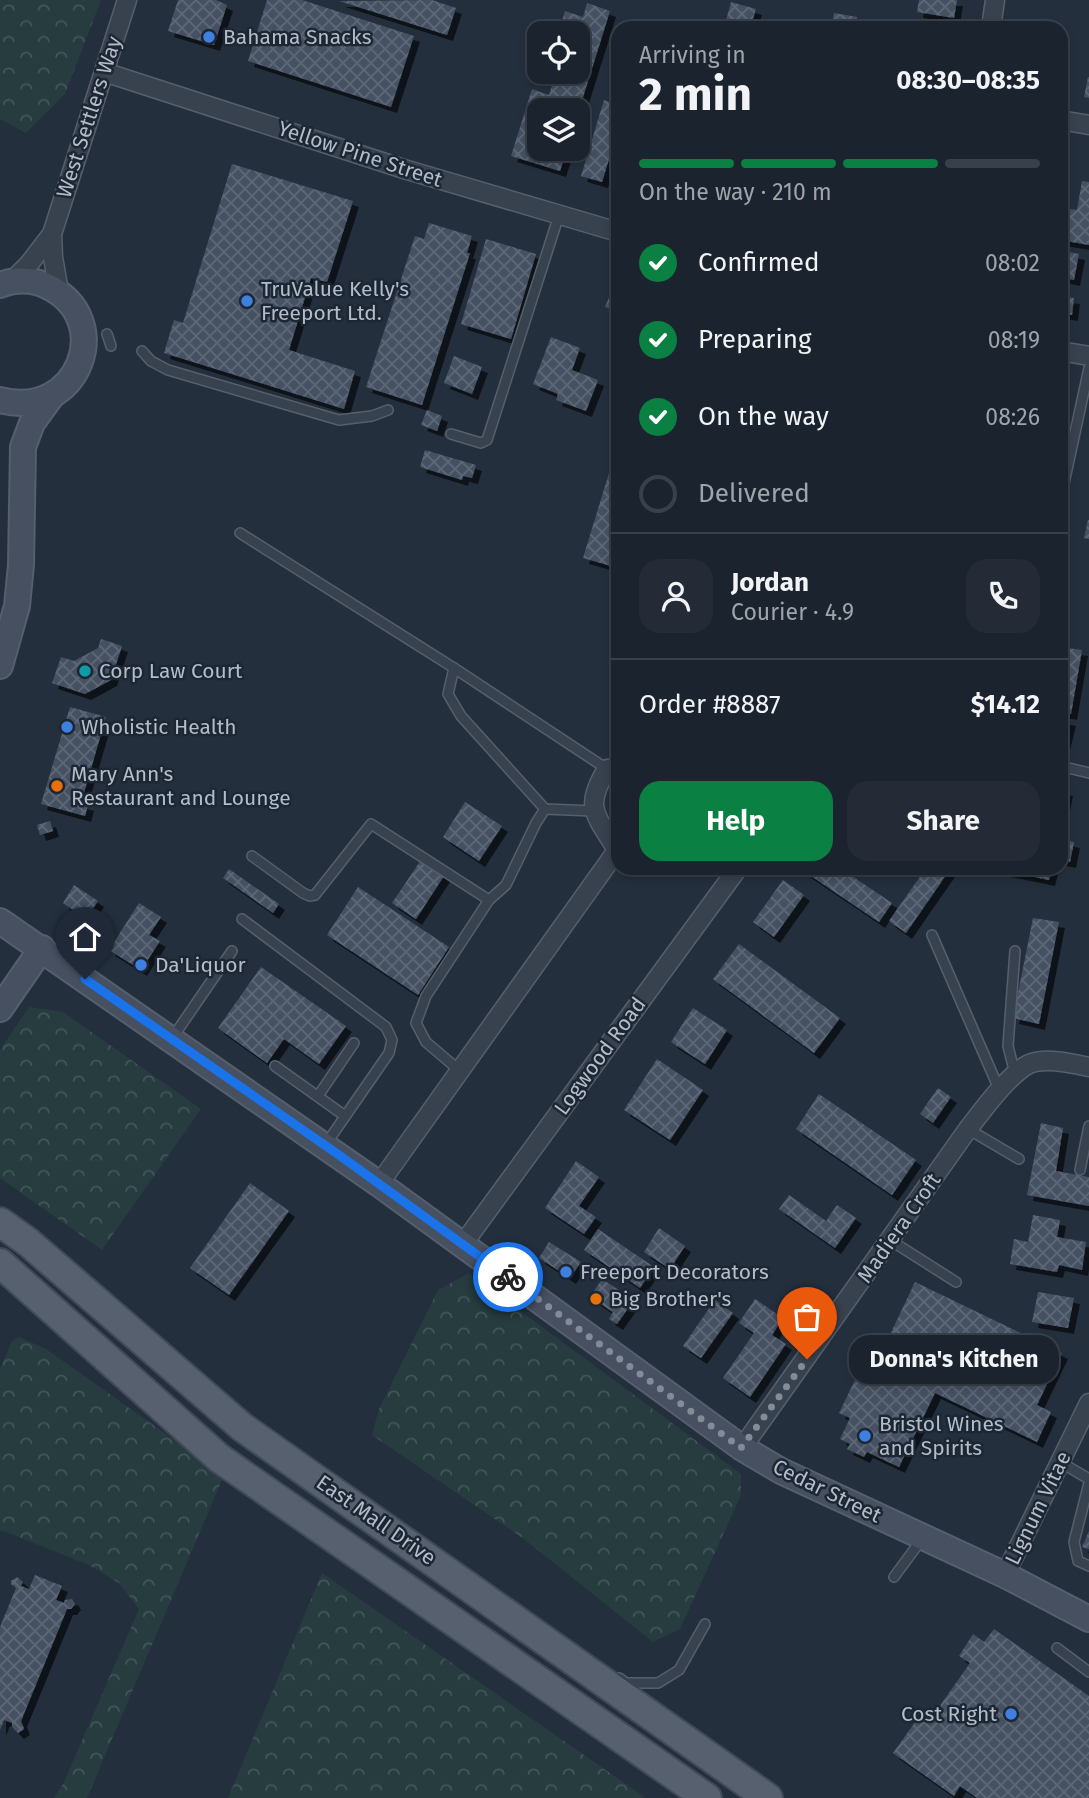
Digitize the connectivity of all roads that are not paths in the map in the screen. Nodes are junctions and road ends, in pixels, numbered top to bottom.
1 (127, 0) edge
2 (995, 0) edge
3 (992, 21) edge
4 (104, 72) junction
5 (1068, 121) edge
6 (1089, 125) edge
7 (559, 215) junction
8 (611, 230) edge
9 (52, 234) junction
10 (6, 283) edge
11 (59, 292) junction
12 (107, 334) dead end
13 (111, 346) dead end
14 (142, 351) dead end
15 (1068, 352) edge
16 (1089, 356) edge
17 (1089, 368) edge
18 (51, 397) junction
19 (0, 400) edge
20 (0, 405) edge
21 (388, 410) dead end
22 (452, 434) dead end
23 (23, 447) junction
24 (1068, 465) edge
25 (240, 533) dead end
26 (0, 666) edge
27 (454, 668) junction
28 (611, 767) edge
29 (1068, 768) edge
30 (611, 769) edge
31 (1089, 773) edge
32 (545, 809) junction
33 (593, 811) junction
34 (611, 840) edge
35 (252, 856) dead end
36 (611, 858) edge
37 (733, 875) edge
38 (489, 900) junction
39 (242, 919) dead end
40 (0, 920) edge
41 (932, 934) dead end
42 (42, 948) junction
43 (232, 951) dead end
44 (1015, 951) dead end
45 (0, 1009) edge
46 (172, 1039) junction
47 (354, 1044) dead end
48 (275, 1066) dead end
49 (1089, 1067) edge
50 (460, 1071) junction
51 (1016, 1075) junction
52 (999, 1089) junction
53 (318, 1096) junction
54 (345, 1116) junction
55 (1089, 1126) edge
56 (968, 1129) junction
57 (325, 1146) junction
58 (1018, 1159) dead end
59 (1080, 1170) dead end
60 (379, 1184) junction
61 (0, 1222) edge
62 (890, 1240) junction
63 (463, 1244) junction
64 (0, 1263) edge
65 (956, 1282) dead end
66 (1089, 1403) edge
67 (741, 1448) junction
68 (1060, 1462) junction
69 (1089, 1481) edge
70 (923, 1537) junction
71 (1089, 1566) edge
72 (1005, 1575) junction
73 (894, 1577) dead end
74 (1089, 1619) edge
75 (705, 1624) dead end
76 (537, 1635) junction
77 (1057, 1648) dead end
78 (585, 1656) dead end
79 (606, 1669) dead end
80 (1089, 1672) edge
81 (707, 1798) edge
82 (768, 1798) edge

1 - 4 street, West Settlers Way
2 - 3 street
4 - 7 street, Yellow Pine Street
4 - 9 street, West Settlers Way
5 - 6 street
7 - 8 street, Yellow Pine Street
7 - 22 lane
9 - 10 street, West Settlers Way
9 - 11 street, West Settlers Way
10 - 11 main road
11 - 18 main road
12 - 13 lane
14 - 21 lane
15 - 16 street
17 - 24 lane
18 - 19 main road
18 - 23 main road
20 - 23 main road
23 - 26 main road
25 - 27 lane
27 - 28 lane
27 - 32 lane
29 - 31 lane
30 - 33 street
32 - 33 lane
32 - 38 lane
33 - 34 street
35 - 38 lane
36 - 50 street
37 - 63 street, Logwood Road
38 - 50 lane
39 - 54 lane
40 - 42 main road, Cedar Street
41 - 52 lane
42 - 45 main road
42 - 46 main road, Cedar Street
43 - 46 lane
44 - 51 lane
46 - 57 main road, Cedar Street
47 - 53 lane
48 - 53 lane
49 - 51 street, Madiera Croft
50 - 60 street
51 - 52 street, Madiera Croft
52 - 56 street, Madiera Croft
53 - 54 lane
54 - 57 lane
55 - 59 lane
56 - 58 lane
56 - 62 street, Madiera Croft
57 - 60 main road, Cedar Street
60 - 63 main road, Cedar Street
61 - 76 main road, East Mall Drive
62 - 65 lane
62 - 67 street, Madiera Croft
63 - 67 main road, Cedar Street
64 - 81 main road, East Mall Drive
66 - 68 street, Lignum Vitae
67 - 70 main road, Cedar Street
68 - 69 lane
68 - 72 street, Lignum Vitae
69 - 71 lane
70 - 72 main road, Cedar Street
70 - 73 lane
72 - 74 main road, Cedar Street
75 - 79 lane
76 - 78 lane
76 - 82 main road, East Mall Drive
77 - 80 lane

